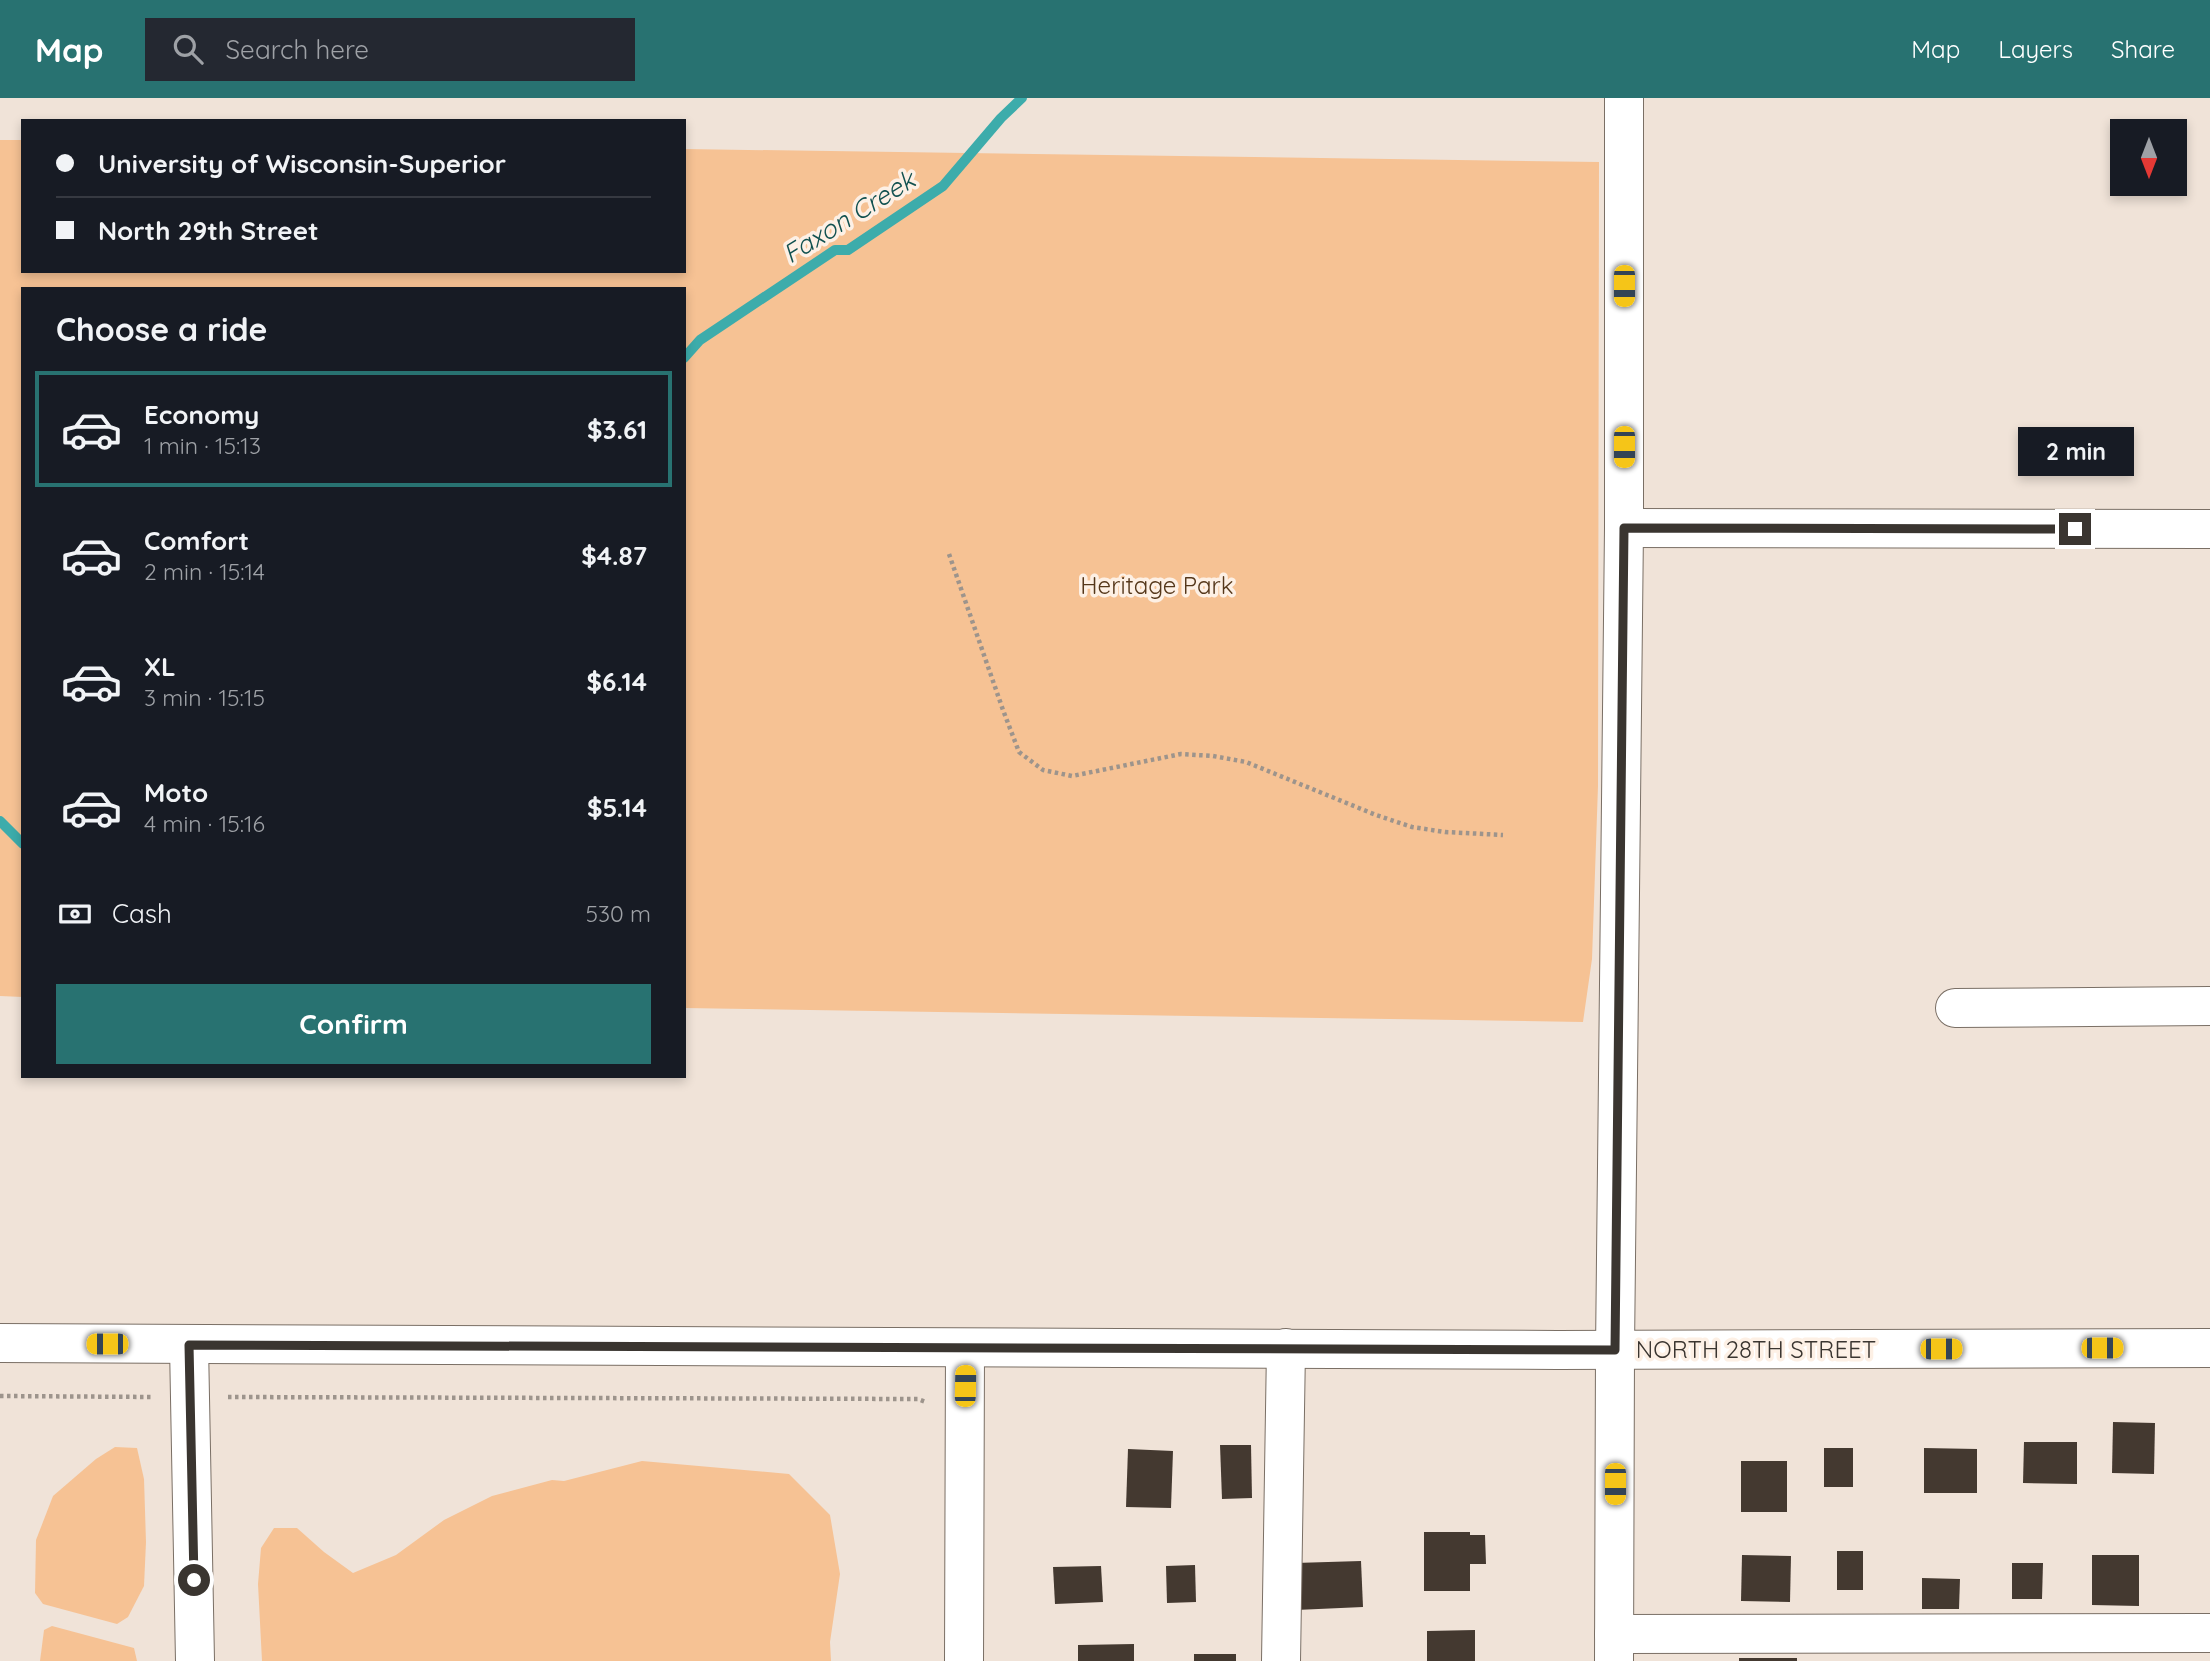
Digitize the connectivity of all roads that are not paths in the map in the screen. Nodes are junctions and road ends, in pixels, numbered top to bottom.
1 (1624, 98) edge
2 (1624, 528) junction
3 (2210, 529) edge
4 (2210, 1006) edge
5 (1955, 1008) dead end
6 (0, 1343) edge
7 (189, 1345) junction
8 (965, 1348) junction
9 (1286, 1348) junction
10 (2210, 1348) edge
11 (1615, 1350) junction
12 (2210, 1633) edge
13 (1614, 1647) edge
14 (1956, 1647) edge
15 (195, 1661) edge
16 (964, 1661) edge
17 (1281, 1661) edge

1 - 2 street
2 - 3 street
2 - 11 street
4 - 5 street
6 - 7 street, NORTH 28TH STREET
7 - 8 street, NORTH 28TH STREET
7 - 15 street
8 - 9 street, NORTH 28TH STREET
8 - 16 street
9 - 11 street, NORTH 28TH STREET
9 - 17 street
10 - 11 street, NORTH 28TH STREET
11 - 13 street
12 - 14 street
13 - 14 street

